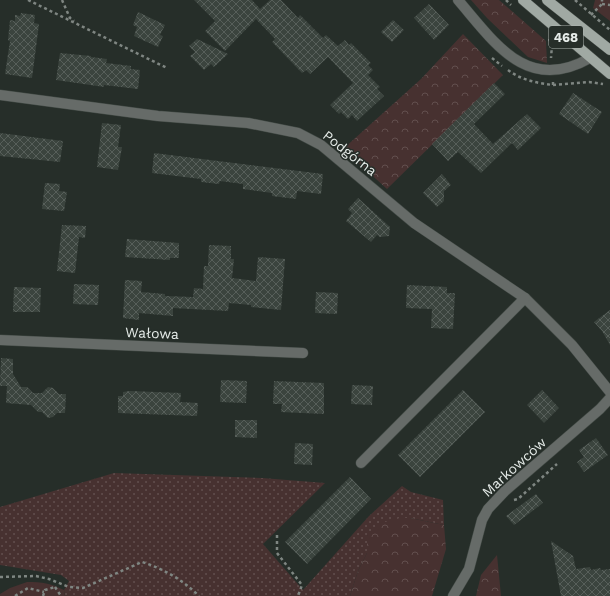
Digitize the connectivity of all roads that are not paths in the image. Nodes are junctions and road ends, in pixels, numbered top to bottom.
1 (458, 0) edge
2 (523, 0) edge
3 (547, 0) edge
4 (556, 0) edge
5 (562, 13) junction
6 (610, 50) edge
7 (590, 58) junction
8 (610, 74) edge
9 (0, 95) edge
10 (525, 298) junction
11 (0, 340) edge
12 (303, 353) dead end
13 (610, 392) edge
14 (610, 398) edge
15 (361, 463) dead end
16 (453, 596) edge

1 - 7 street
2 - 7 main road, 468
3 - 5 main road, 468
4 - 5 street
5 - 6 main road, 468
7 - 8 main road, 468
9 - 10 street, Podgórna
10 - 13 street, Podgórna
10 - 15 street
11 - 12 street, Wałowa
14 - 16 street, Markowców

